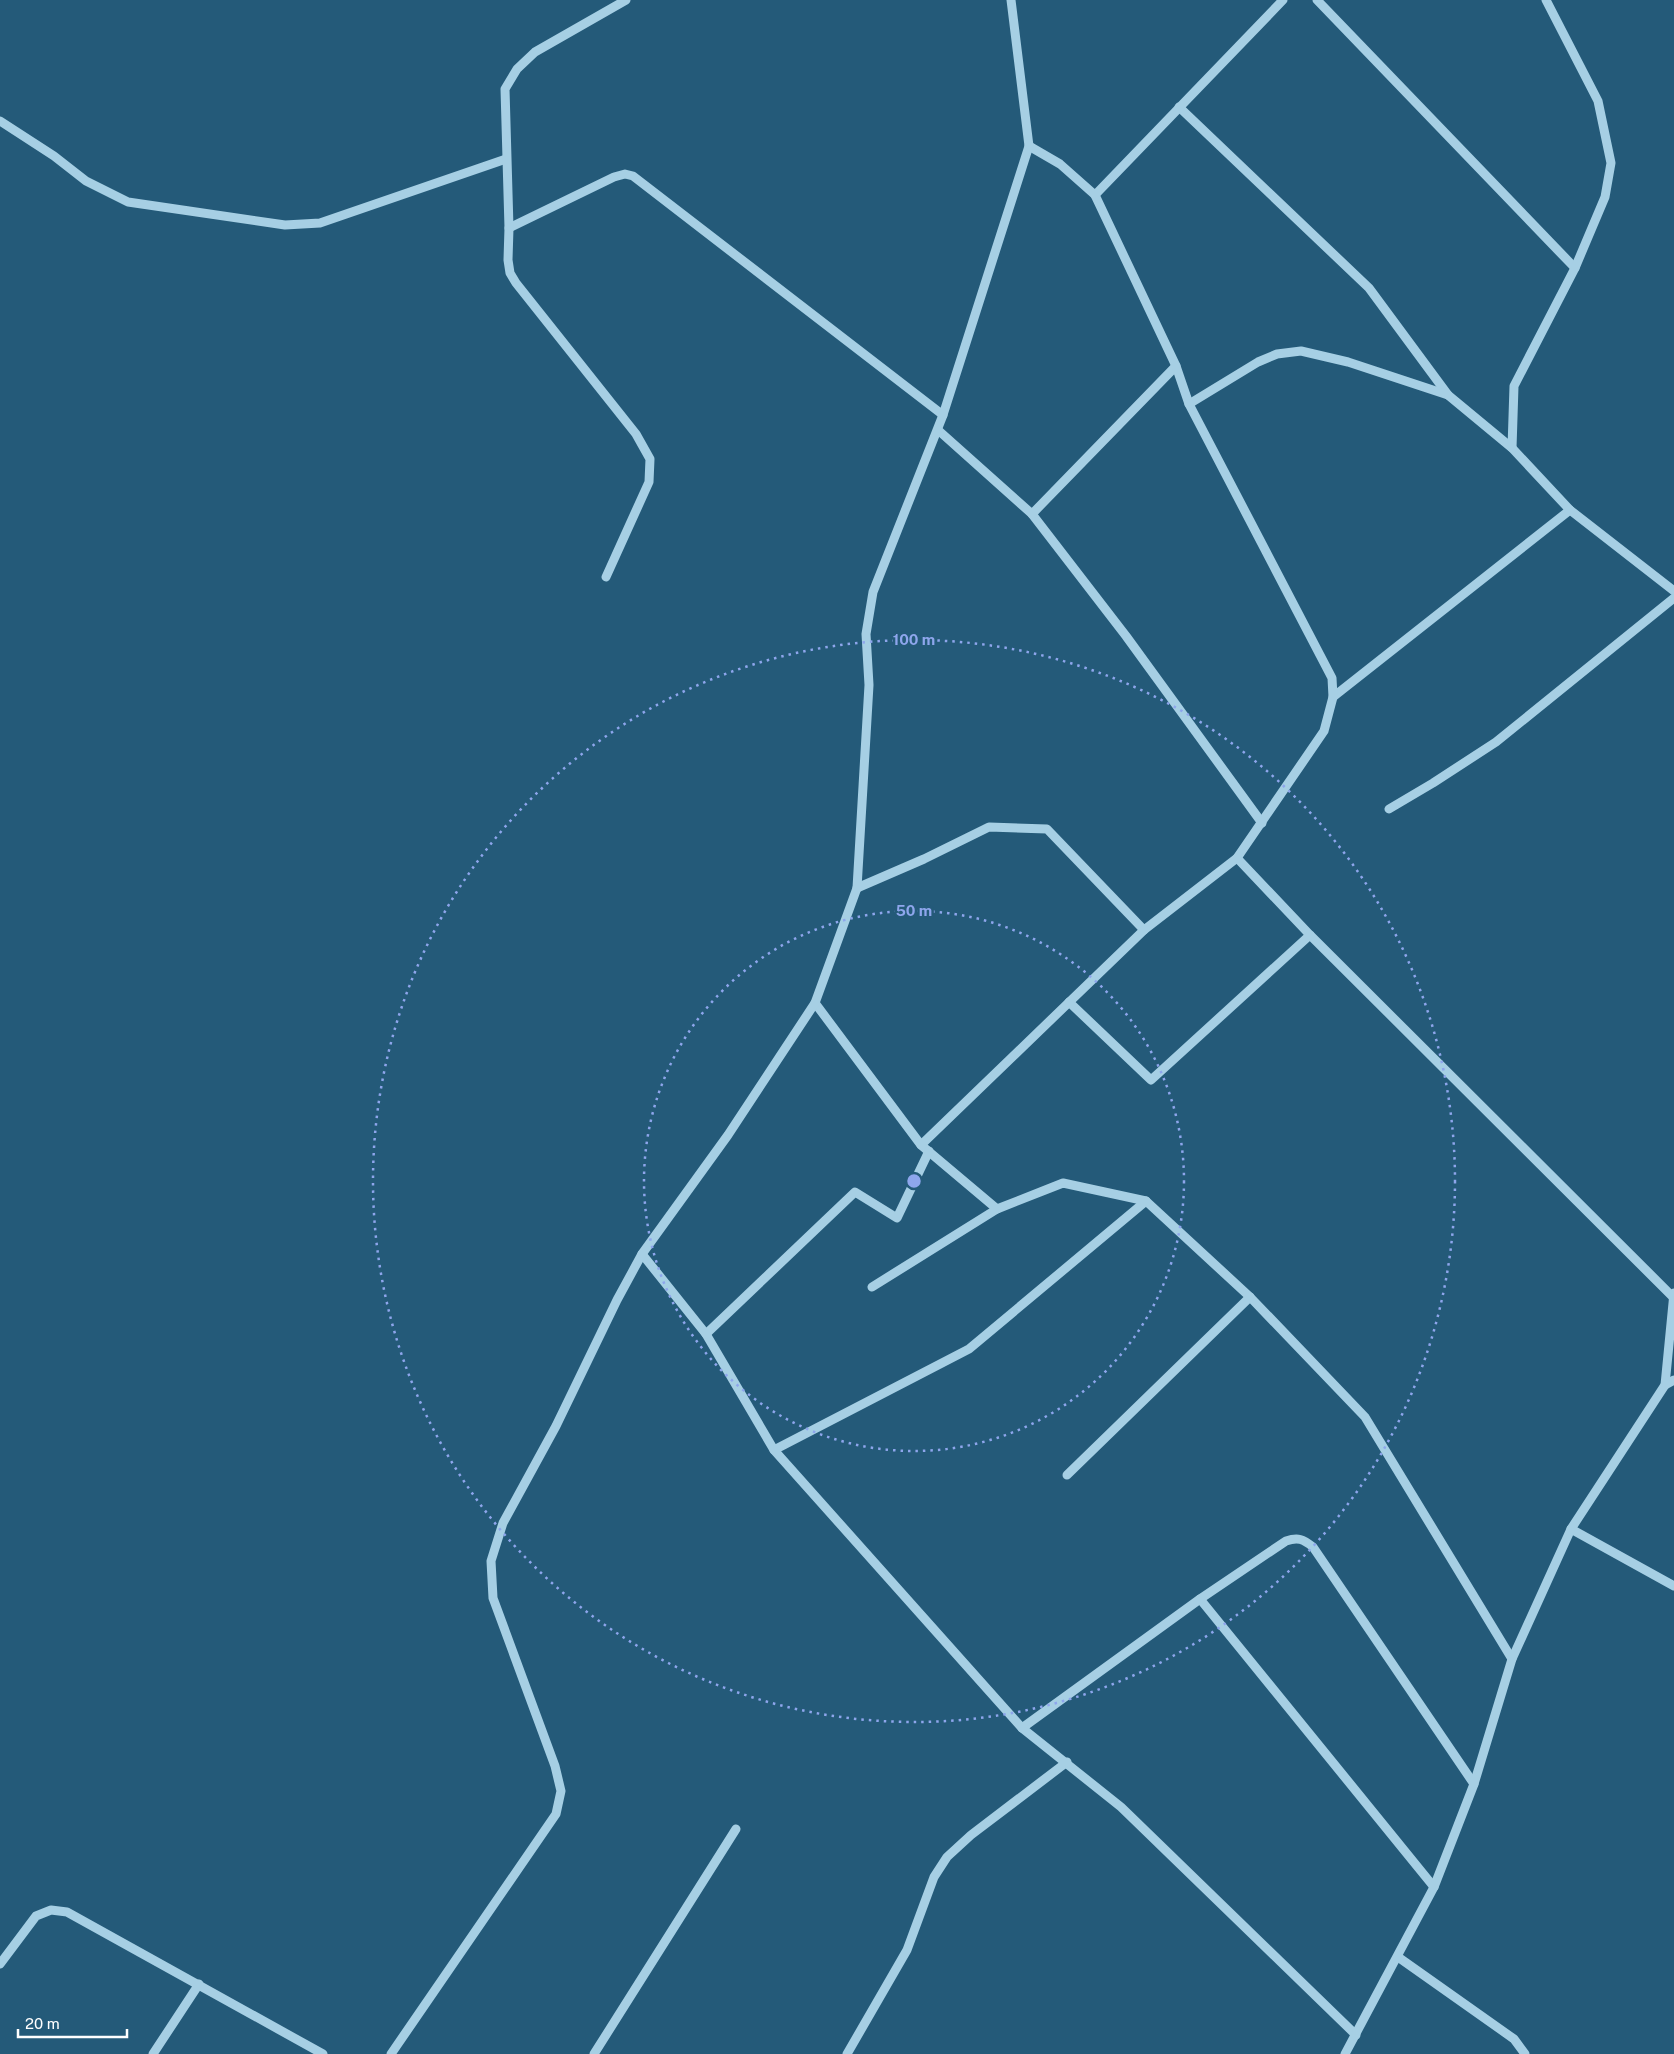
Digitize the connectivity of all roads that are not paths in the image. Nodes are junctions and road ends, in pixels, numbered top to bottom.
1 (626, 0) edge
2 (1011, 0) edge
3 (1317, 0) edge
4 (1546, 0) edge
5 (1280, 1) edge
6 (1179, 107) junction
7 (0, 121) edge
8 (1029, 146) junction
9 (506, 159) junction
10 (1095, 195) junction
11 (509, 228) junction
12 (1575, 268) junction
13 (1176, 366) junction
14 (1448, 395) junction
15 (1189, 404) junction
16 (943, 415) junction
17 (938, 430) junction
18 (1512, 448) junction
19 (1570, 510) junction
20 (1032, 514) junction
21 (606, 577) dead end
22 (1674, 591) edge
23 (1674, 598) edge
24 (1333, 697) junction
25 (1389, 809) dead end
26 (1262, 823) junction
27 (1237, 858) junction
28 (857, 888) junction
29 (1144, 930) junction
30 (1310, 935) junction
31 (1069, 1002) junction
32 (815, 1003) junction
33 (925, 1148) junction
34 (1146, 1201) junction
35 (997, 1209) junction
36 (642, 1254) junction
37 (872, 1287) dead end
38 (1673, 1295) edge
39 (1250, 1297) junction
40 (706, 1334) junction
41 (1674, 1380) edge
42 (1665, 1385) junction
43 (774, 1450) junction
44 (1067, 1476) dead end
45 (1571, 1529) junction
46 (1674, 1586) edge
47 (1200, 1599) junction
48 (1512, 1659) junction
49 (1022, 1728) junction
50 (1067, 1762) junction
51 (1474, 1784) junction
52 (736, 1829) dead end
53 (1434, 1887) junction
54 (1398, 1958) junction
55 (0, 1964) edge
56 (200, 1984) junction
57 (1356, 2035) junction
58 (153, 2054) edge
59 (323, 2054) edge
60 (391, 2054) edge
61 (594, 2054) edge
62 (847, 2054) edge
63 (1345, 2054) edge
64 (1525, 2054) edge

1 - 9 street
2 - 8 street
3 - 12 street
4 - 12 street
5 - 6 street
6 - 10 street
6 - 14 street
7 - 9 street
8 - 10 street
8 - 16 street
9 - 11 street
10 - 13 street
11 - 16 street
11 - 21 street
12 - 18 street
13 - 15 street
13 - 20 street
14 - 15 street
14 - 18 street
15 - 24 street
16 - 17 street
17 - 20 street
17 - 28 street
18 - 19 street
19 - 22 street
19 - 24 street
20 - 26 street
23 - 25 street
24 - 26 street
26 - 27 street
27 - 29 street
27 - 30 street
28 - 29 street
28 - 32 street
29 - 31 street
30 - 31 street
30 - 38 street
31 - 33 street
32 - 33 street
32 - 36 street
33 - 35 street
33 - 40 street
34 - 35 street
34 - 39 street
34 - 43 street
35 - 37 street
36 - 40 street
36 - 60 street
38 - 42 street
39 - 44 street
39 - 48 street
40 - 43 street
41 - 42 street
42 - 45 street
43 - 49 street
45 - 46 street
45 - 48 street
47 - 49 street
47 - 51 street
47 - 53 street
48 - 51 street
49 - 50 street
50 - 57 street
50 - 62 street
51 - 53 street
52 - 61 street
53 - 54 street
54 - 57 street
54 - 64 street
55 - 56 street
56 - 58 street
56 - 59 street
57 - 63 street

